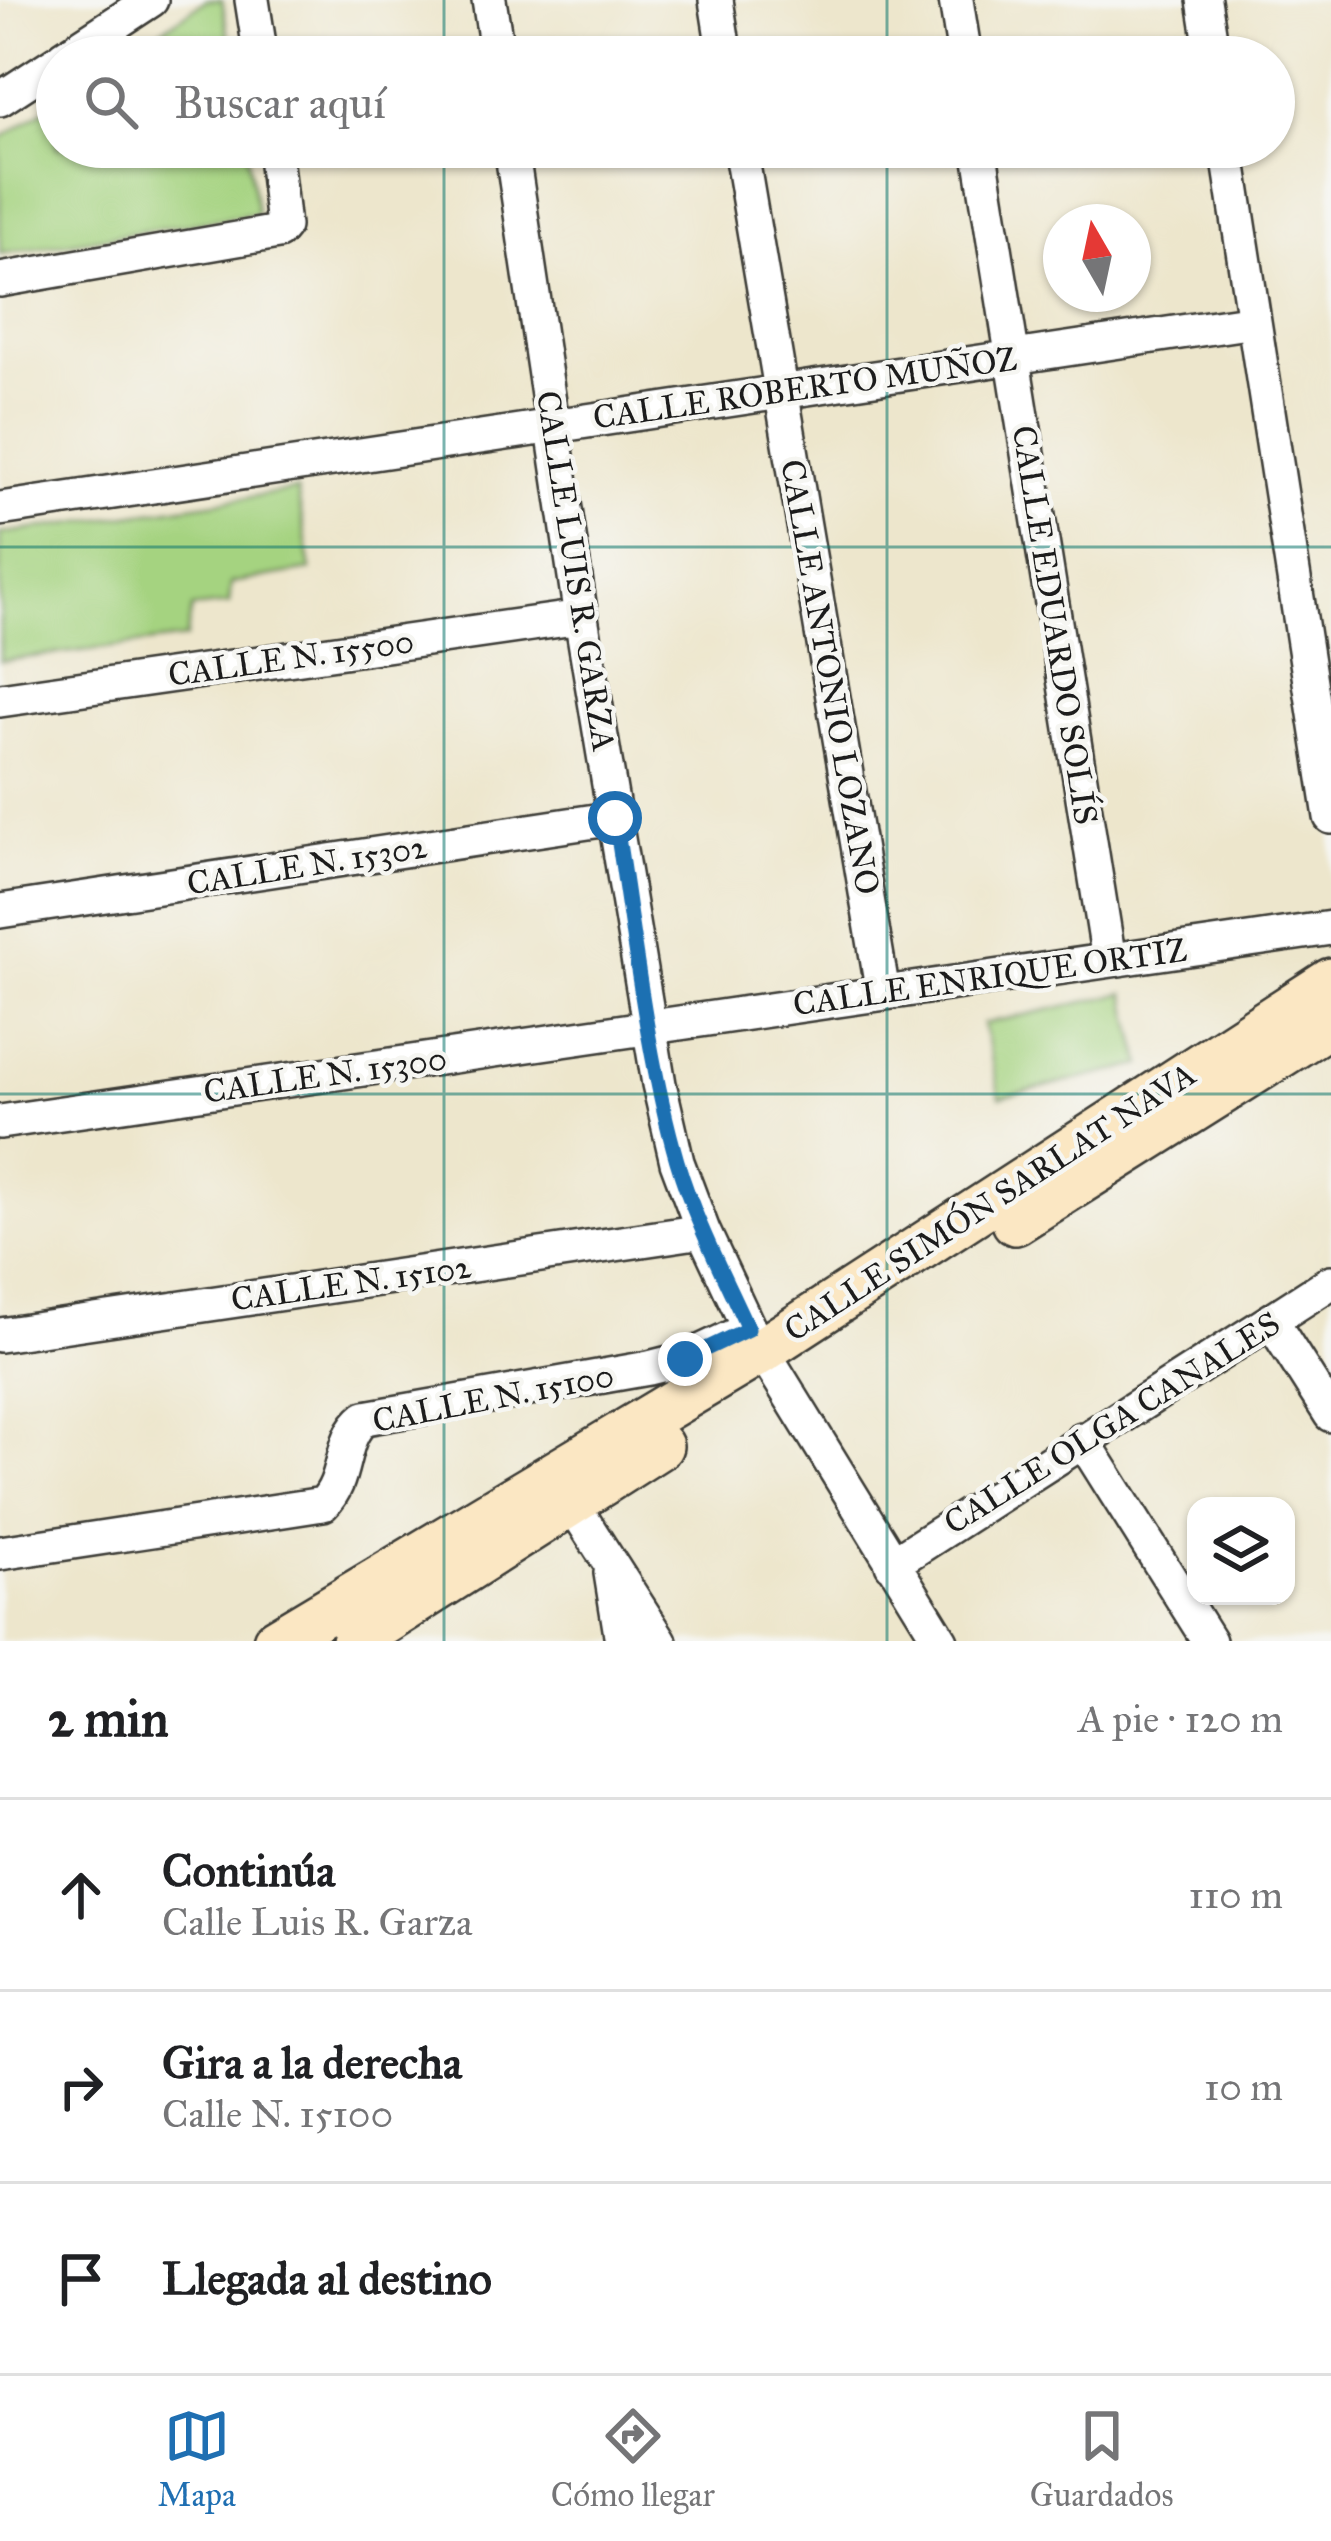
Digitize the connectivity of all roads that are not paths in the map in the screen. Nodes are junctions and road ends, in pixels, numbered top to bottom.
1 (151, 0) edge
2 (252, 0) edge
3 (489, 0) edge
4 (716, 0) edge
5 (956, 0) edge
6 (1204, 0) edge
7 (96, 36) edge
8 (258, 36) edge
9 (495, 36) edge
10 (722, 36) edge
11 (962, 36) edge
12 (1210, 36) edge
13 (36, 75) edge
14 (0, 99) edge
15 (277, 168) edge
16 (514, 168) edge
17 (744, 168) edge
18 (982, 168) edge
19 (1229, 168) edge
20 (0, 280) edge
21 (1254, 321) junction
22 (1013, 357) junction
23 (782, 391) junction
24 (553, 425) junction
25 (0, 509) edge
26 (581, 617) junction
27 (0, 700) edge
28 (1331, 817) edge
29 (615, 818) junction
30 (0, 911) edge
31 (1331, 928) edge
32 (1109, 960) junction
33 (1331, 981) edge
34 (883, 993) junction
35 (1331, 1022) edge
36 (650, 1027) junction
37 (0, 1122) edge
38 (703, 1231) junction
39 (1331, 1282) edge
40 (1272, 1322) junction
41 (0, 1335) edge
42 (762, 1351) junction
43 (1331, 1415) edge
44 (1082, 1439) junction
45 (571, 1502) junction
46 (0, 1553) edge
47 (609, 1560) junction
48 (892, 1564) junction
49 (374, 1635) edge
50 (276, 1641) edge
51 (622, 1641) edge
52 (660, 1641) edge
53 (941, 1641) edge
54 (1208, 1641) edge

1 - 7 street
2 - 8 street
3 - 9 street
4 - 10 street
5 - 11 street
6 - 12 street
13 - 14 street
15 - 20 street
16 - 24 street, CALLE LUIS R. GARZA
17 - 23 street, CALLE ANTONIO LOZANO
18 - 22 street, CALLE EDUARDO SOLÍS
19 - 21 street
21 - 22 street, CALLE ROBERTO MUÑOZ
21 - 28 street
22 - 23 street, CALLE ROBERTO MUÑOZ
22 - 32 street, CALLE EDUARDO SOLÍS
23 - 24 street, CALLE ROBERTO MUÑOZ
23 - 34 street, CALLE ANTONIO LOZANO
24 - 25 street, CALLE ROBERTO MUÑOZ
24 - 26 street, CALLE LUIS R. GARZA
26 - 27 street, CALLE N. 15500
26 - 29 street, CALLE LUIS R. GARZA
29 - 30 street, CALLE N. 15302
29 - 36 street, CALLE LUIS R. GARZA
31 - 32 street, CALLE ENRIQUE ORTIZ
32 - 34 street, CALLE ENRIQUE ORTIZ
33 - 42 street, CALLE SIMÓN SARLAT NAVA
34 - 36 street, CALLE ENRIQUE ORTIZ
35 - 42 street, CALLE SIMÓN SARLAT NAVA
36 - 37 street, CALLE N. 15300
36 - 38 street, CALLE LUIS R. GARZA
38 - 41 street, CALLE N. 15102
38 - 42 street, CALLE LUIS R. GARZA
39 - 40 street, CALLE OLGA CANALES
40 - 43 street
40 - 44 street, CALLE OLGA CANALES
42 - 45 street, CALLE SIMÓN SARLAT NAVA
42 - 46 street, CALLE N. 15100
42 - 48 street, CALLE LUIS R. GARZA
42 - 50 street, CALLE SIMÓN SARLAT NAVA
44 - 48 street, CALLE OLGA CANALES
44 - 54 street
45 - 47 street
45 - 49 street, CALLE SIMÓN SARLAT NAVA
47 - 51 street
47 - 52 street
48 - 53 street, CALLE LUIS R. GARZA

